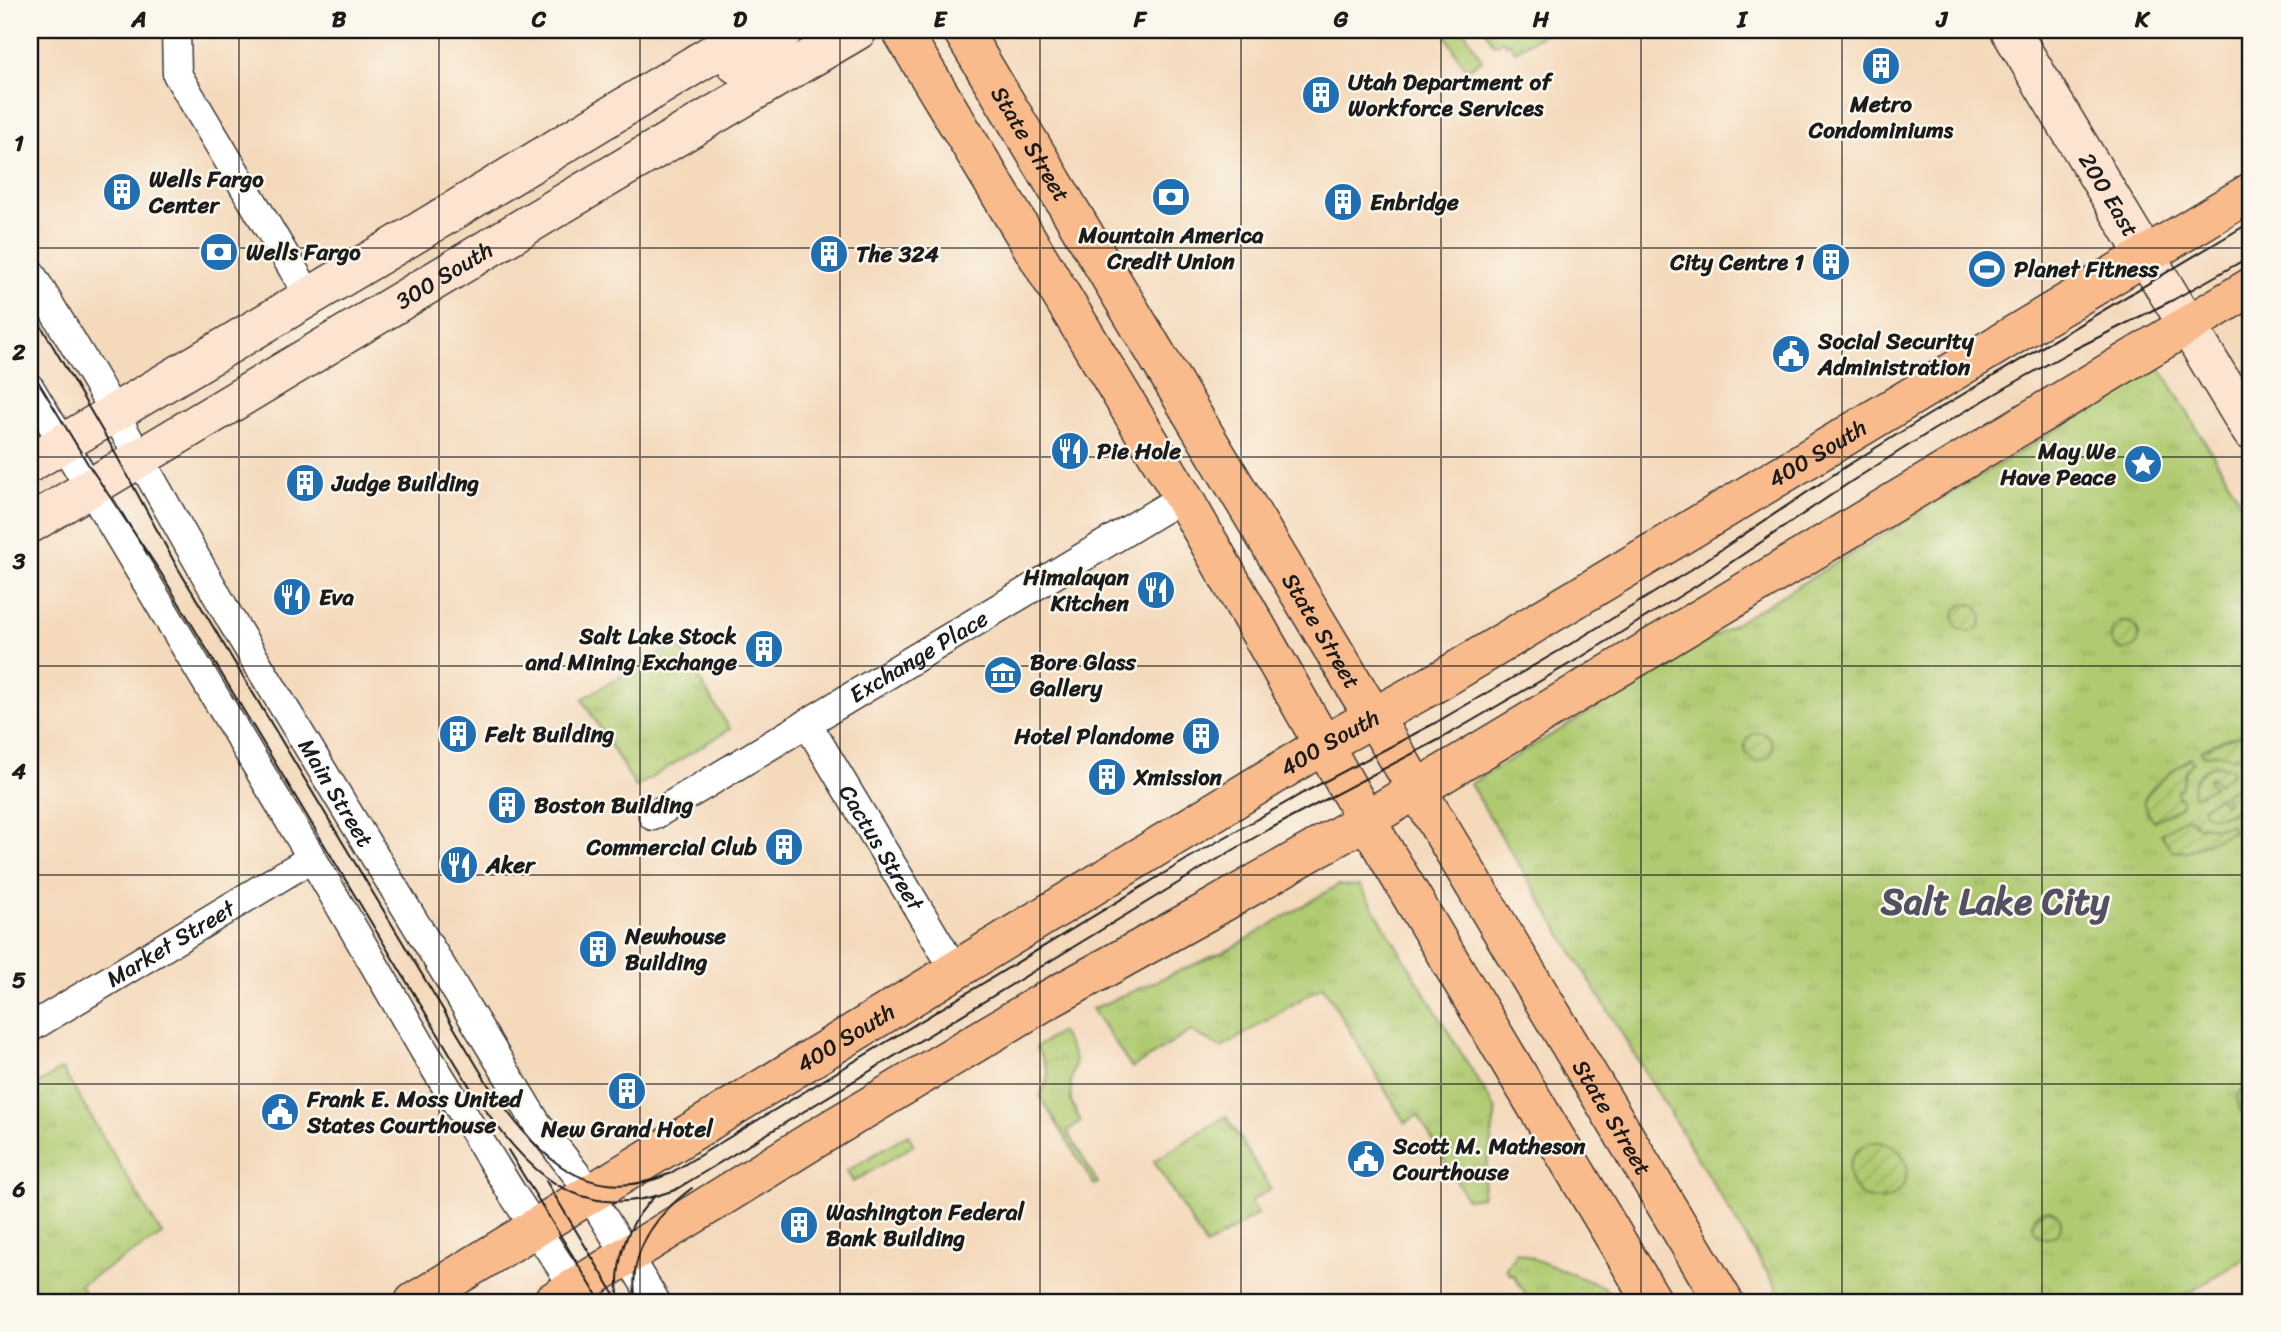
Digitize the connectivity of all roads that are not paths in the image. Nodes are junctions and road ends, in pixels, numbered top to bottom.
1 (176, 30) edge
2 (752, 30) edge
3 (784, 30) edge
4 (858, 30) edge
5 (901, 30) edge
6 (962, 30) edge
7 (2010, 30) edge
8 (2251, 192) edge
9 (554, 209) junction
10 (455, 210) junction
11 (410, 237) junction
12 (481, 253) junction
13 (2146, 255) junction
14 (30, 272) edge
15 (2251, 287) edge
16 (309, 296) junction
17 (2187, 324) junction
18 (30, 388) edge
19 (2251, 431) edge
20 (128, 437) junction
21 (30, 463) edge
22 (78, 466) junction
23 (1183, 497) junction
24 (30, 524) edge
25 (1372, 717) junction
26 (807, 723) junction
27 (1323, 745) junction
28 (1417, 789) junction
29 (653, 816) dead end
30 (1366, 820) junction
31 (312, 858) junction
32 (956, 972) junction
33 (30, 1028) edge
34 (589, 1194) junction
35 (534, 1228) junction
36 (628, 1254) junction
37 (571, 1297) edge
38 (414, 1302) edge
39 (656, 1302) edge
40 (1653, 1302) edge
41 (1724, 1302) edge

1 - 16 street
2 - 10 street, 300 South
3 - 9 street
4 - 9 street, 300 South
5 - 23 main road
6 - 25 main road, State Street
7 - 13 street, 200 East
8 - 13 main road, 400 South
9 - 12 street, 300 South
10 - 11 street, 300 South
10 - 12 street
11 - 16 street, 300 South
11 - 20 street
12 - 20 street, 300 South
13 - 17 street, 200 East
13 - 25 main road, 400 South
14 - 20 street, Main Street
15 - 17 main road
16 - 20 street, 300 South
17 - 19 street, 200 East
17 - 28 main road
18 - 22 street
20 - 22 street, 300 South
20 - 22 street, 300 South
20 - 34 street, Main Street
21 - 22 street, 300 South
22 - 24 street, 300 South
22 - 31 street
23 - 26 street, Exchange Place
23 - 27 main road
25 - 27 main road, 400 South
25 - 28 main road, State Street
26 - 29 street, Exchange Place
26 - 32 street, Cactus Street
27 - 30 main road
27 - 32 main road, 400 South
28 - 30 main road
28 - 41 main road, State Street
30 - 36 main road
30 - 40 main road
31 - 33 street, Market Street
31 - 35 street
32 - 34 main road, 400 South
34 - 35 main road, 400 South
34 - 36 street, Main Street
35 - 37 street
35 - 38 main road, 400 South
36 - 37 main road
36 - 39 street, Main Street

